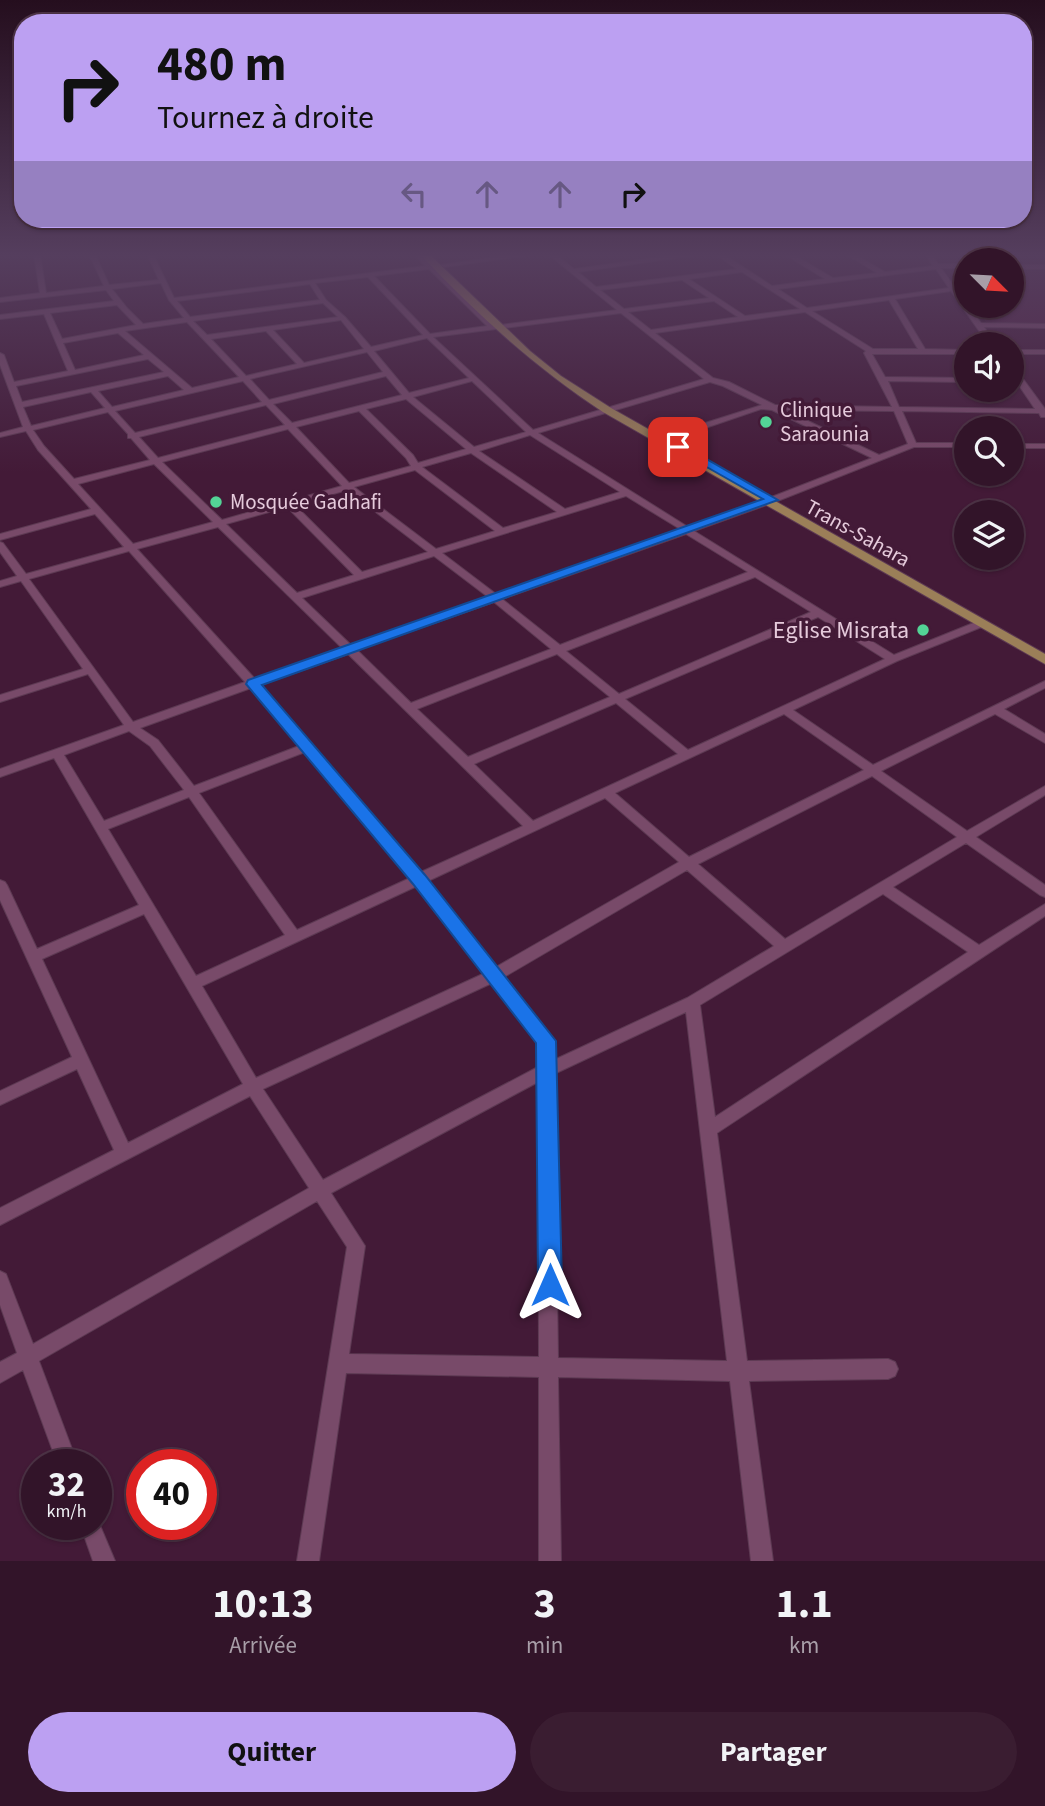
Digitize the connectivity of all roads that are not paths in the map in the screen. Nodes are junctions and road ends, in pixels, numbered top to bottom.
1 (52, 327) edge
2 (136, 327) edge
3 (196, 327) edge
4 (283, 327) edge
5 (350, 327) edge
6 (419, 327) edge
7 (493, 327) edge
8 (500, 327) edge
9 (642, 327) edge
10 (680, 327) edge
11 (832, 327) edge
12 (908, 327) edge
13 (268, 329) junction
14 (119, 330) junction
15 (648, 332) junction
16 (428, 336) junction
17 (207, 337) junction
18 (58, 342) junction
19 (367, 350) junction
20 (871, 351) junction
21 (922, 351) junction
22 (954, 352) edge
23 (1024, 352) edge
24 (1045, 352) edge
25 (0, 355) edge
26 (150, 356) junction
27 (302, 365) junction
28 (72, 372) junction
29 (171, 373) junction
30 (388, 373) junction
31 (6, 376) edge
32 (244, 379) junction
33 (472, 379) junction
34 (883, 379) junction
35 (710, 380) junction
36 (954, 380) edge
37 (92, 389) junction
38 (190, 391) junction
39 (1024, 391) edge
40 (407, 396) junction
41 (267, 402) junction
42 (20, 405) junction
43 (360, 408) junction
44 (775, 408) junction
45 (897, 409) junction
46 (108, 410) junction
47 (610, 410) junction
48 (1043, 413) edge
49 (291, 426) junction
50 (28, 429) junction
51 (532, 433) junction
52 (0, 435) edge
53 (131, 436) junction
54 (664, 439) junction
55 (913, 444) junction
56 (954, 445) edge
57 (1024, 446) edge
58 (1045, 446) edge
59 (675, 448) junction
60 (471, 449) junction
61 (878, 458) junction
62 (156, 461) junction
63 (415, 466) junction
64 (74, 482) junction
65 (346, 486) junction
66 (625, 493) junction
67 (769, 501) junction
68 (289, 504) junction
69 (98, 510) junction
70 (562, 511) junction
71 (220, 523) junction
72 (686, 530) junction
73 (501, 531) junction
74 (0, 537) edge
75 (0, 545) edge
76 (132, 548) junction
77 (435, 552) junction
78 (755, 573) junction
79 (360, 576) junction
80 (22, 577) junction
81 (0, 584) edge
82 (294, 597) junction
83 (495, 598) junction
84 (944, 599) junction
85 (818, 612) junction
86 (980, 624) junction
87 (348, 650) junction
88 (558, 650) junction
89 (1045, 651) edge
90 (893, 659) junction
91 (1045, 660) edge
92 (90, 670) junction
93 (253, 684) junction
94 (1045, 684) edge
95 (617, 698) junction
96 (0, 699) edge
97 (409, 708) junction
98 (785, 709) junction
99 (995, 709) junction
100 (131, 727) junction
101 (1045, 739) edge
102 (307, 747) junction
103 (58, 753) junction
104 (687, 755) junction
105 (466, 763) junction
106 (872, 770) junction
107 (0, 773) edge
108 (1045, 790) edge
109 (191, 791) junction
110 (606, 792) junction
111 (101, 827) junction
112 (532, 827) junction
113 (967, 836) junction
114 (688, 863) junction
115 (419, 879) junction
116 (0, 886) edge
117 (883, 887) junction
118 (1045, 892) edge
119 (148, 907) junction
120 (1045, 909) edge
121 (295, 937) junction
122 (784, 946) junction
123 (979, 952) junction
124 (33, 957) junction
125 (495, 975) junction
126 (193, 984) junction
127 (692, 1002) junction
128 (81, 1060) junction
129 (547, 1070) junction
130 (253, 1087) junction
131 (0, 1098) edge
132 (708, 1130) junction
133 (124, 1153) junction
134 (320, 1190) junction
135 (0, 1217) edge
136 (0, 1280) edge
137 (28, 1357) junction
138 (338, 1363) junction
139 (551, 1366) junction
140 (888, 1369) dead end
141 (738, 1371) junction
142 (0, 1373) edge
143 (62, 1449) edge
144 (96, 1540) edge
145 (103, 1561) edge
146 (308, 1561) edge
147 (550, 1561) edge
148 (762, 1561) edge

1 - 18 street
2 - 14 street
3 - 17 street
4 - 13 street
5 - 19 street
6 - 16 street
7 - 16 street
8 - 47 main road, Trans-Sahara
9 - 15 street
10 - 15 street
11 - 20 street
12 - 21 street
13 - 17 street
13 - 27 street
14 - 18 street
14 - 26 street
15 - 35 street
16 - 19 street
16 - 33 street
17 - 32 street
18 - 28 street
19 - 27 street
19 - 30 street
20 - 21 street
20 - 34 street
21 - 22 street
23 - 24 street
25 - 31 street
26 - 28 street
26 - 29 street
27 - 32 street
28 - 31 street
29 - 37 street
29 - 38 street
30 - 40 street
30 - 41 street
31 - 42 street
32 - 38 street
32 - 41 street
33 - 40 street
33 - 51 street
34 - 36 street
34 - 45 street
35 - 44 street
35 - 47 street
37 - 42 street
37 - 46 street
38 - 46 street
39 - 48 street
40 - 43 street
40 - 60 street
41 - 49 street
41 - 53 street
42 - 50 street
43 - 49 street
43 - 63 street
44 - 45 street
44 - 54 street
44 - 61 street
45 - 48 street
45 - 55 street
46 - 50 street
46 - 53 street
47 - 51 street
47 - 54 main road, Trans-Sahara
47 - 59 main road, Trans-Sahara
49 - 62 street
49 - 65 street
50 - 52 street
50 - 64 street
51 - 60 street
51 - 66 street
53 - 62 street
54 - 59 main road, Trans-Sahara
55 - 56 street
55 - 61 street
57 - 58 street
59 - 67 main road, Trans-Sahara
60 - 63 street
60 - 70 street
61 - 67 street
62 - 64 street
62 - 71 street
63 - 65 street
63 - 73 street
64 - 69 street
65 - 68 street
65 - 77 street
66 - 70 street
66 - 72 street
67 - 72 street
67 - 84 main road, Trans-Sahara
68 - 71 street
68 - 79 street
69 - 74 street
69 - 76 street
70 - 73 street
71 - 76 street
71 - 82 street
72 - 78 street
72 - 83 street
73 - 77 street
75 - 80 street
76 - 80 street
76 - 93 street
77 - 79 street
77 - 83 street
78 - 85 street
78 - 88 street
79 - 82 street
80 - 81 street
80 - 92 street
82 - 87 street
83 - 87 street
83 - 88 street
84 - 86 main road, Trans-Sahara
84 - 89 main road, Trans-Sahara
85 - 90 street
85 - 95 street
86 - 90 street
86 - 91 main road, Trans-Sahara
87 - 93 street
87 - 97 street
88 - 95 street
88 - 97 street
90 - 98 street
92 - 96 street
92 - 100 street
93 - 100 street
93 - 102 street
94 - 99 street
95 - 104 street
95 - 105 street
97 - 105 street
98 - 104 street
98 - 106 street
99 - 101 street
99 - 106 street
100 - 103 street
100 - 109 street
102 - 109 street
102 - 115 street
103 - 107 street
103 - 111 street
104 - 110 street
105 - 112 street
106 - 113 street
106 - 114 street
108 - 113 street
109 - 111 street
109 - 121 street
110 - 112 street
110 - 114 street
111 - 119 street
112 - 115 street
113 - 117 street
113 - 118 street
114 - 122 street
114 - 125 street
115 - 121 street
115 - 125 street
116 - 124 street
117 - 122 street
117 - 123 street
119 - 124 street
119 - 126 street
120 - 123 street
121 - 126 street
122 - 127 street
123 - 132 street
124 - 128 street
125 - 129 street
125 - 130 street
126 - 130 street
127 - 129 street
127 - 132 street
128 - 131 street
128 - 133 street
129 - 134 street
129 - 139 street
130 - 133 street
130 - 134 street
132 - 141 street
133 - 135 street
134 - 137 street
134 - 138 street
136 - 137 street
137 - 142 street
137 - 143 street
138 - 139 street
138 - 146 street
139 - 141 street
139 - 147 street
140 - 141 street
141 - 148 street
144 - 145 street

